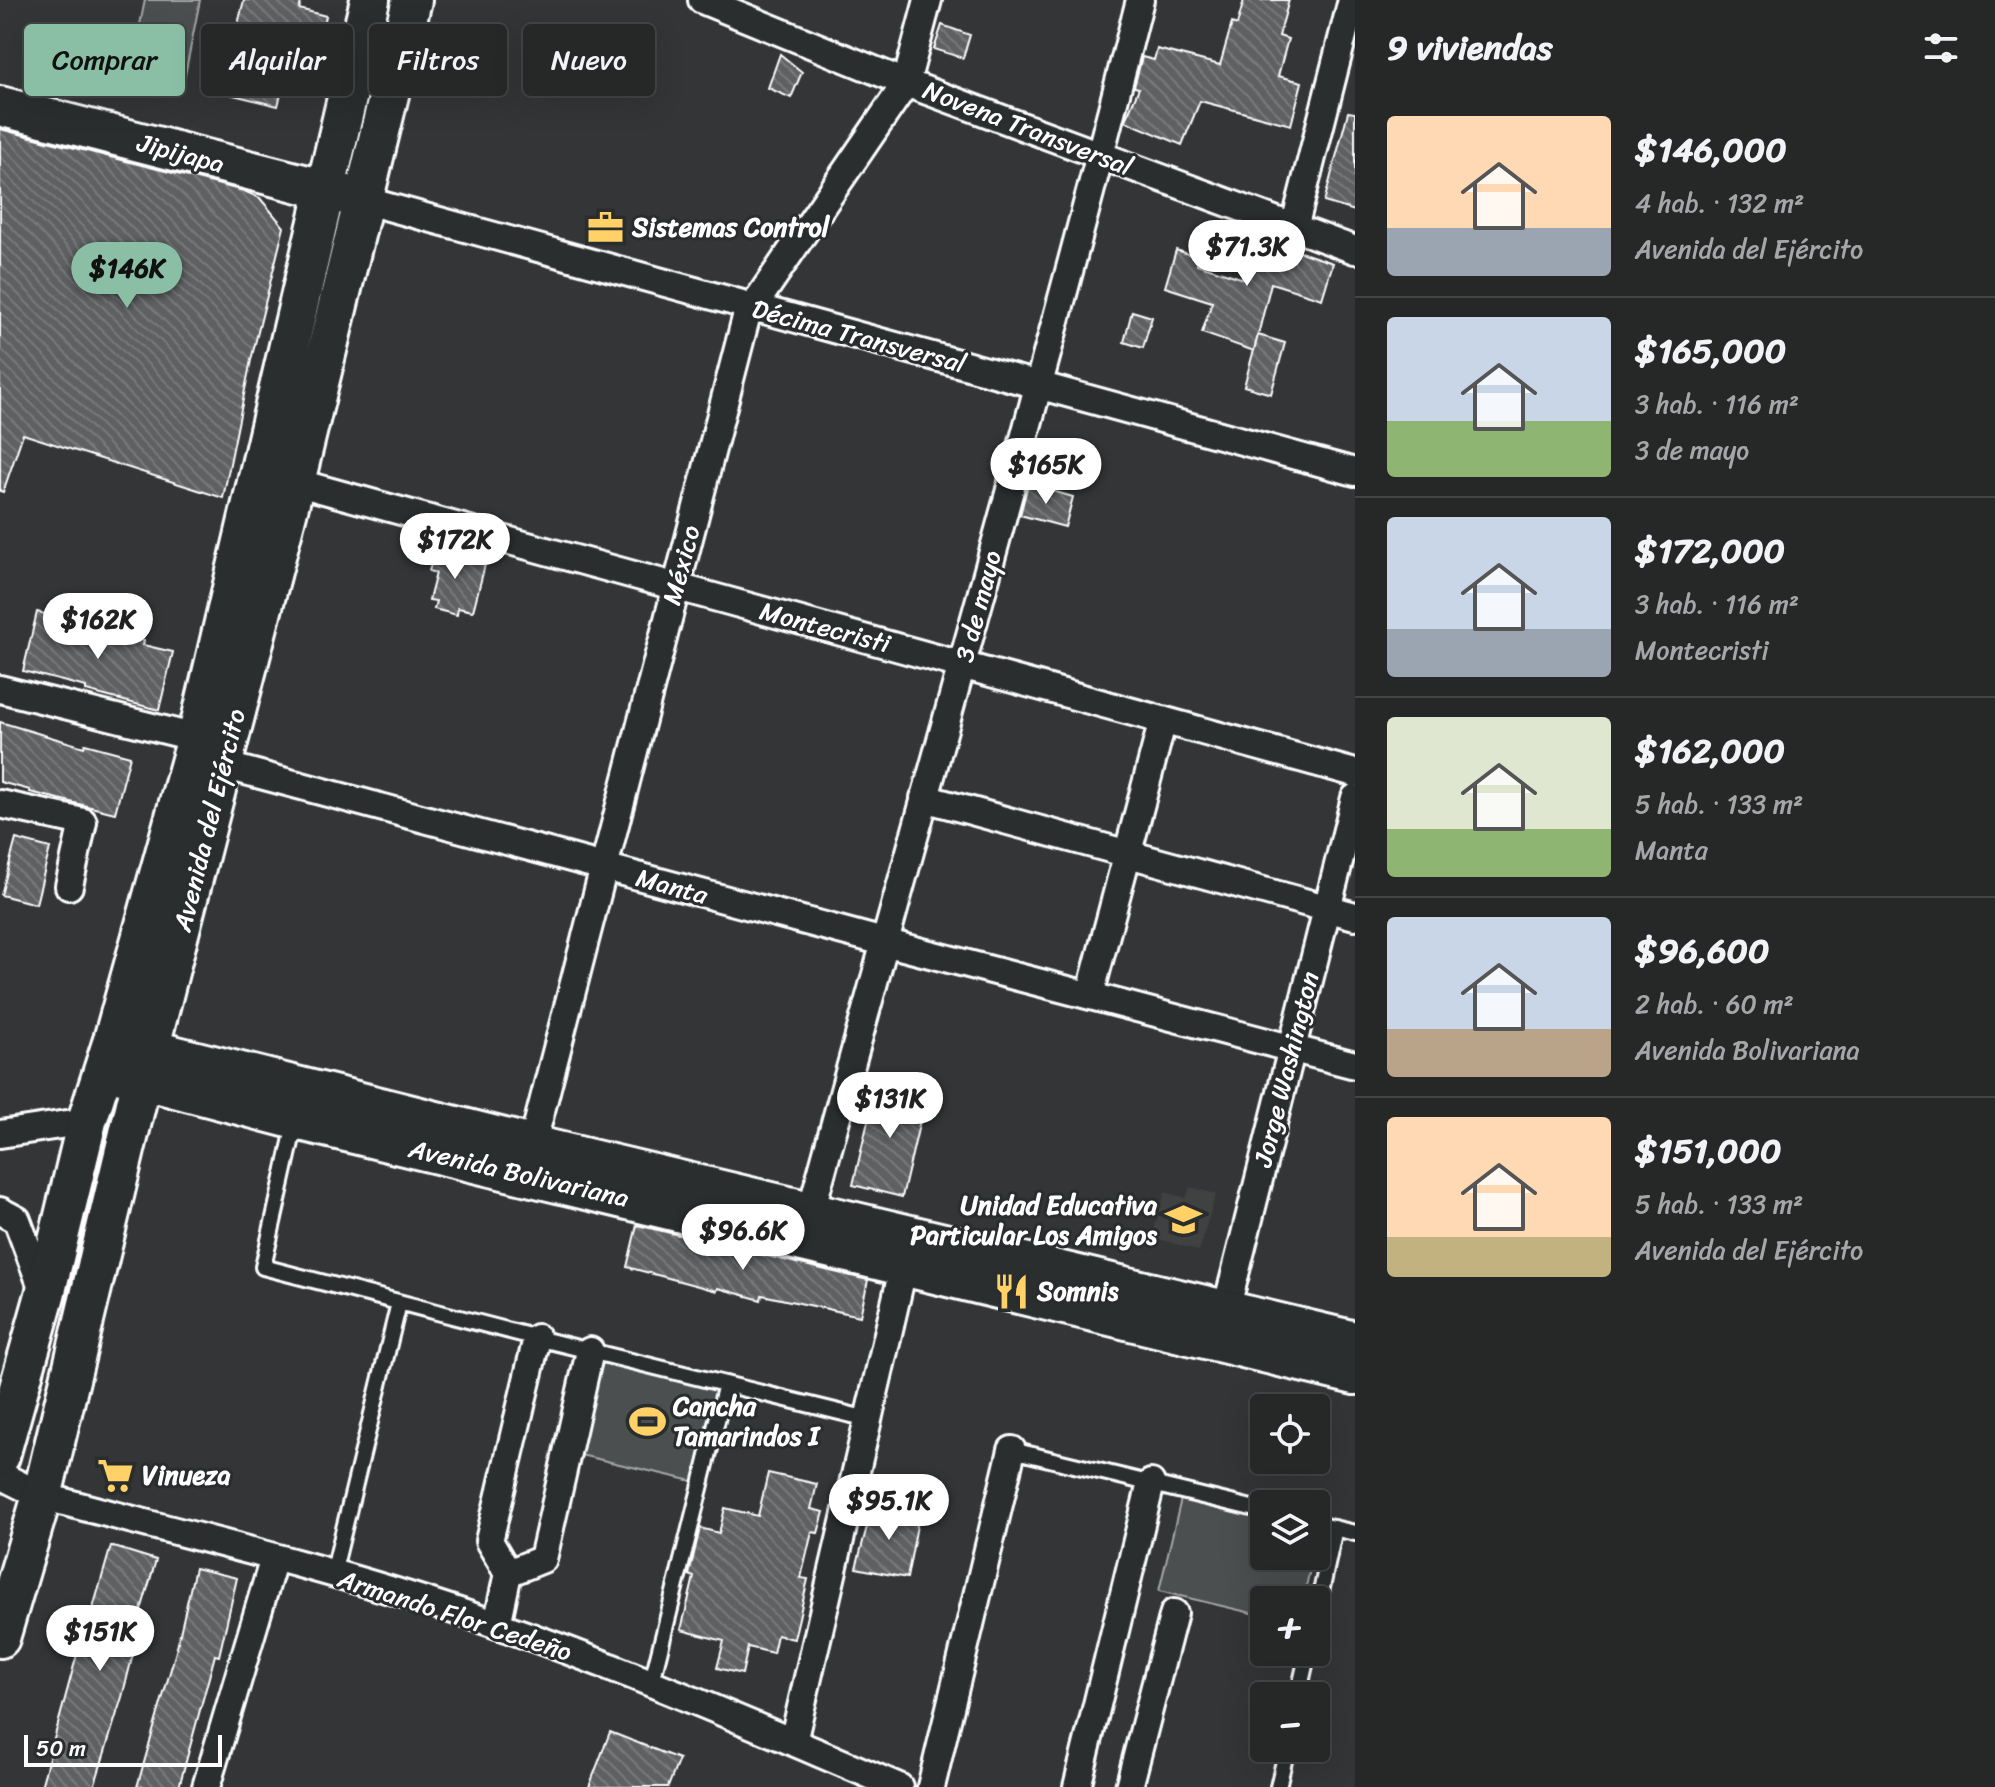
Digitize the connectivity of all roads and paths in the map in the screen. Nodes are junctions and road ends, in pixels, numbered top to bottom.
1 (370, 0) edge
2 (412, 0) edge
3 (702, 0) edge
4 (928, 0) edge
5 (1140, 0) edge
6 (1352, 0) edge
7 (906, 83) junction
8 (0, 106) edge
9 (1100, 156) junction
10 (325, 190) junction
11 (363, 200) junction
12 (1294, 228) junction
13 (1355, 250) edge
14 (751, 306) junction
15 (1038, 385) junction
16 (1355, 472) edge
17 (295, 482) junction
18 (676, 586) junction
19 (962, 665) junction
20 (0, 689) edge
21 (1163, 720) junction
22 (197, 738) junction
23 (223, 765) junction
24 (1355, 773) edge
25 (924, 798) junction
26 (1355, 798) edge
27 (0, 804) edge
28 (1128, 854) junction
29 (603, 868) junction
30 (69, 886) dead end
31 (1327, 908) junction
32 (1355, 916) edge
33 (884, 942) junction
34 (1090, 995) junction
35 (1292, 1047) junction
36 (108, 1054) junction
37 (146, 1065) junction
38 (1355, 1065) edge
39 (296, 1120) junction
40 (87, 1121) junction
41 (0, 1134) edge
42 (528, 1160) junction
43 (0, 1211) edge
44 (811, 1211) junction
45 (904, 1265) junction
46 (45, 1295) junction
47 (399, 1303) junction
48 (1222, 1325) junction
49 (537, 1338) junction
50 (1355, 1341) edge
51 (590, 1351) junction
52 (1355, 1375) edge
53 (726, 1384) junction
54 (868, 1419) junction
55 (1012, 1450) joint
56 (0, 1456) edge
57 (0, 1475) edge
58 (1151, 1483) junction
59 (42, 1496) junction
60 (1250, 1508) edge
61 (1330, 1527) edge
62 (1335, 1528) junction
63 (1355, 1533) edge
64 (274, 1558) junction
65 (508, 1573) junction
66 (333, 1574) junction
67 (1322, 1586) edge
68 (1174, 1613) dead end
69 (497, 1625) junction
70 (0, 1638) edge
71 (651, 1685) junction
72 (793, 1742) junction
73 (1284, 1762) edge
74 (206, 1787) edge
75 (899, 1787) edge
76 (931, 1787) edge
77 (1077, 1787) edge
78 (1129, 1787) edge
79 (1278, 1787) edge

1 - 10 main road, Avenida del Ejército
2 - 11 main road, Avenida del Ejército
3 - 7 street, Novena Transversal
4 - 7 street, México
5 - 9 street, 3 de mayo
6 - 12 street
7 - 9 street, Novena Transversal
7 - 14 street, México
8 - 10 main road, Jipijapa
9 - 12 street, Novena Transversal
9 - 15 street, 3 de mayo
10 - 11 main road, Jipijapa
10 - 22 main road, Avenida del Ejército
11 - 14 street, Décima Transversal
11 - 17 main road, Avenida del Ejército
12 - 13 street, Novena Transversal
14 - 15 street, Décima Transversal
14 - 18 street, México
15 - 16 street, Décima Transversal
15 - 19 street, 3 de mayo
17 - 18 street, Montecristi
17 - 23 main road, Avenida del Ejército
18 - 19 street, Montecristi
18 - 29 street, México
19 - 21 street, Montecristi
19 - 25 street, 3 de mayo
20 - 22 street
21 - 24 street, Montecristi
21 - 28 street
22 - 23 street
22 - 36 main road, Avenida del Ejército
23 - 29 street, Manta
23 - 37 main road, Avenida del Ejército
25 - 28 street
25 - 33 street, 3 de mayo
26 - 31 street, Jorge Washington
27 - 30 street
28 - 31 street
28 - 34 street
29 - 33 street, Manta
29 - 42 street, México
31 - 32 street
31 - 35 street, Jorge Washington
33 - 34 street, Manta
33 - 44 street, 3 de mayo
34 - 35 street, Manta
35 - 38 street, Manta
35 - 48 street, Jorge Washington
36 - 37 main road, Avenida Bolivariana
36 - 40 main road, Avenida del Ejército
37 - 39 main road, Avenida Bolivariana
37 - 42 main road, Avenida Bolivariana
37 - 59 main road, Avenida del Ejército
39 - 42 main road, Avenida Bolivariana
39 - 47 lane
40 - 41 street
40 - 46 main road, Avenida del Ejército
42 - 44 main road, Avenida Bolivariana
42 - 45 main road, Avenida Bolivariana
43 - 46 street
44 - 48 main road, Avenida Bolivariana
45 - 48 main road, Avenida Bolivariana
45 - 54 street
46 - 56 main road, Avenida del Ejército
47 - 49 lane
47 - 66 lane
48 - 50 main road, Avenida Bolivariana
48 - 52 main road, Avenida Bolivariana
49 - 51 lane
49 - 65 street
51 - 53 lane
51 - 65 street
53 - 54 lane
53 - 71 lane
54 - 72 street
55 - 58 lane
55 - 76 street
57 - 59 street, Armando Flor Cedeño
58 - 60 lane
58 - 77 street
59 - 64 street, Armando Flor Cedeño
59 - 70 main road, Avenida del Ejército
61 - 62 lane
62 - 63 lane
62 - 67 lane
64 - 66 street, Armando Flor Cedeño
64 - 74 street
65 - 69 street
66 - 69 street, Armando Flor Cedeño
68 - 78 street
69 - 71 street, Armando Flor Cedeño
71 - 72 street, Armando Flor Cedeño
72 - 75 street, Armando Flor Cedeño
73 - 79 lane

